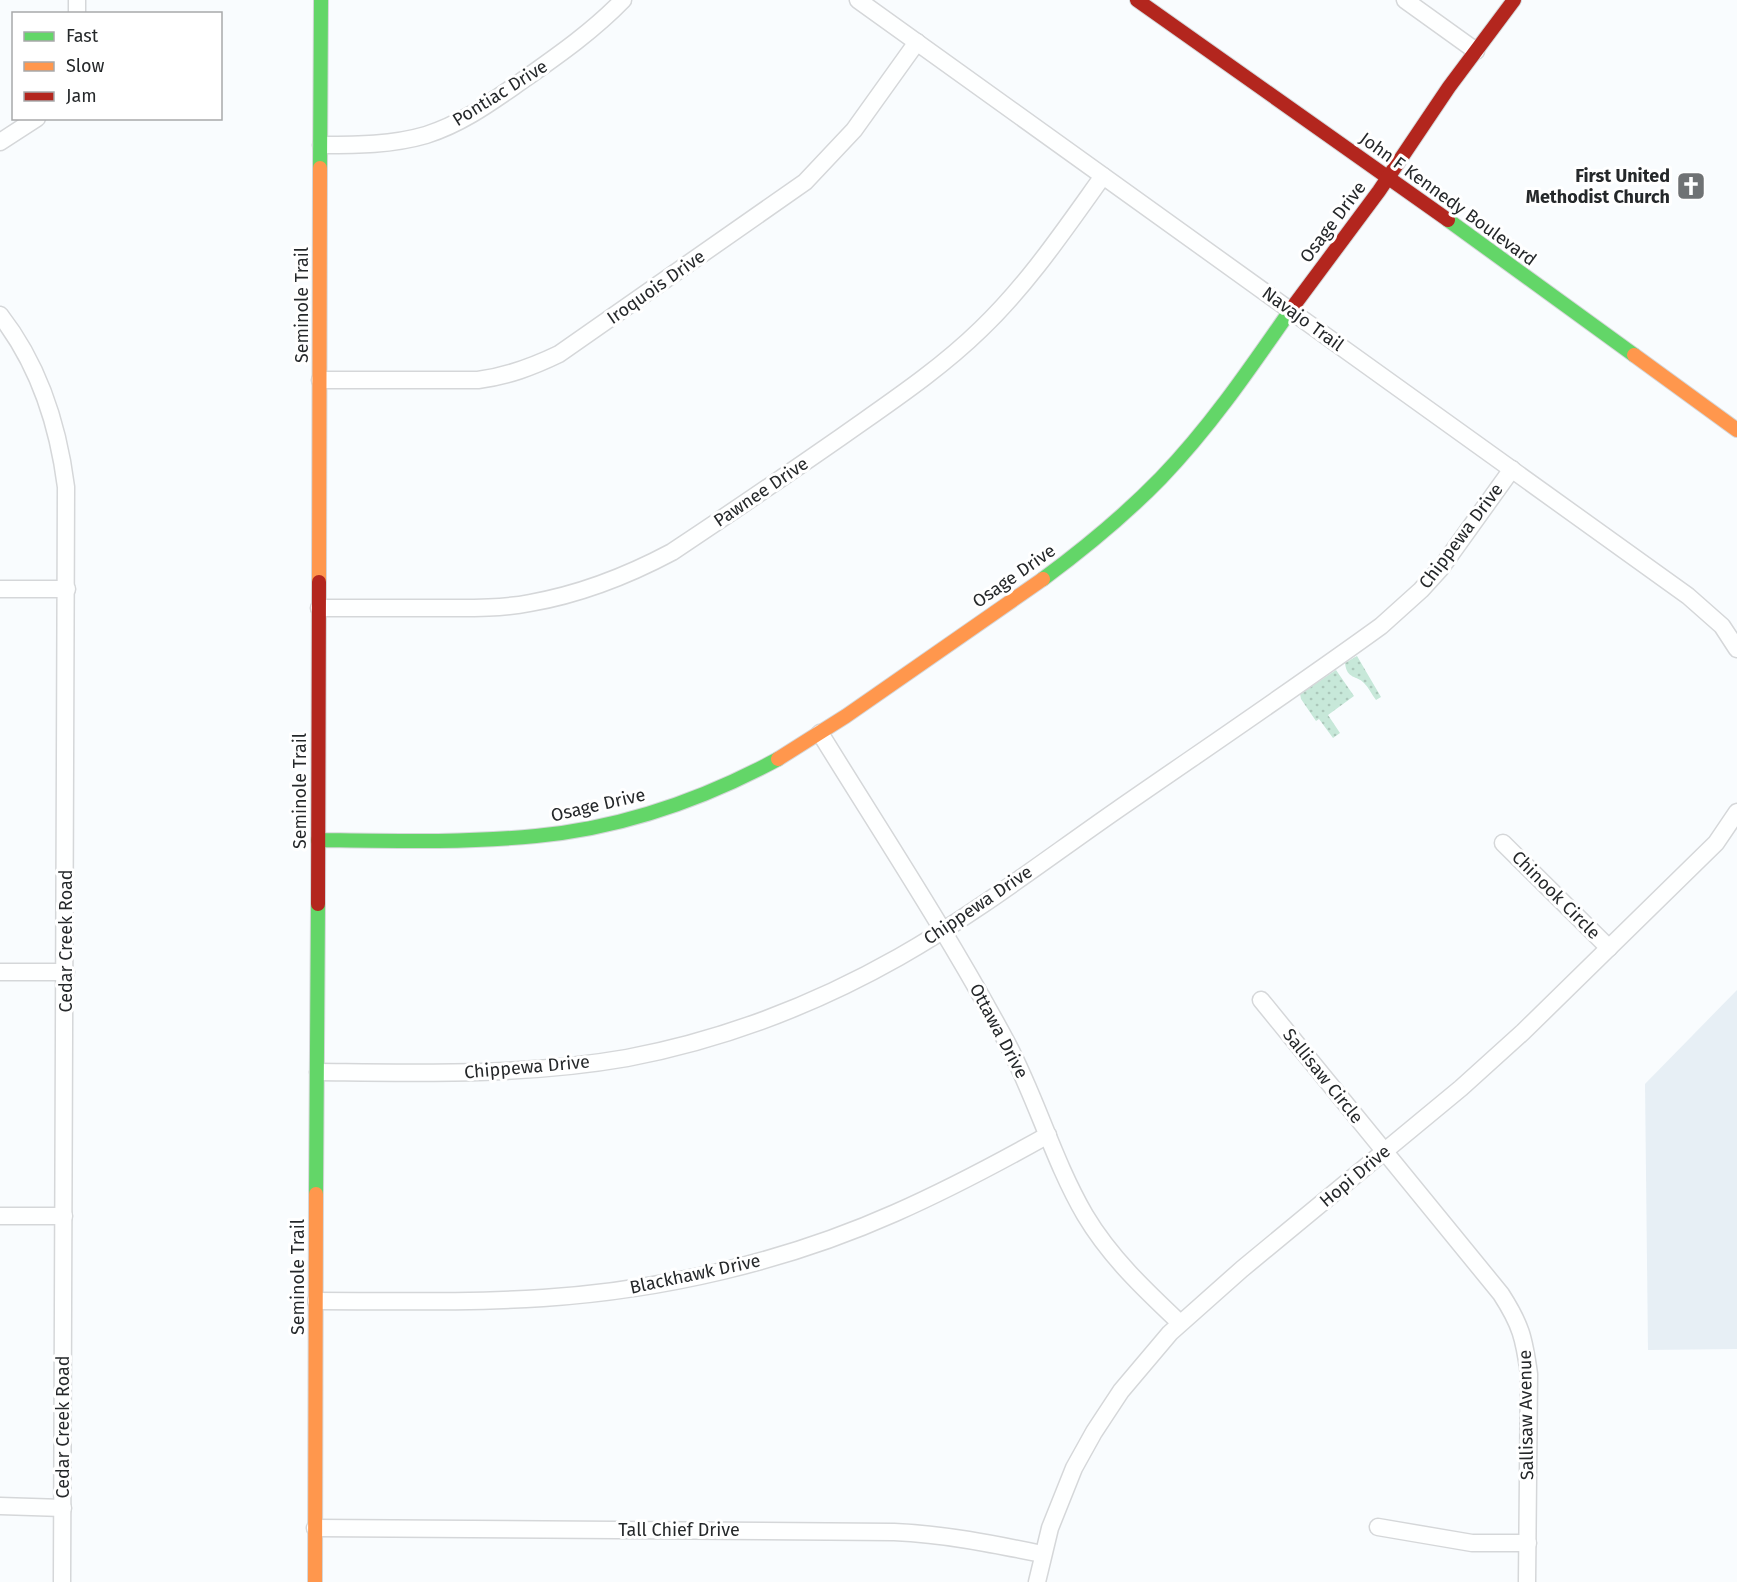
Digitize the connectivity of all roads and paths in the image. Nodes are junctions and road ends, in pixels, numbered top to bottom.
1 (321, 0) edge
2 (623, 0) edge
3 (858, 0) edge
4 (1137, 0) edge
5 (1405, 0) edge
6 (1514, 0) edge
7 (917, 42) junction
8 (1476, 51) junction
9 (35, 120) edge
10 (0, 142) edge
11 (321, 146) junction
12 (1103, 176) junction
13 (1389, 178) junction
14 (1291, 310) junction
15 (0, 315) edge
16 (320, 380) junction
17 (1737, 430) edge
18 (1512, 469) junction
19 (0, 589) edge
20 (67, 589) junction
21 (319, 608) junction
22 (1737, 649) edge
23 (820, 733) junction
24 (1737, 812) edge
25 (318, 840) junction
26 (1503, 843) dead end
27 (941, 930) junction
28 (1609, 948) junction
29 (0, 972) edge
30 (66, 972) junction
31 (1262, 1000) dead end
32 (318, 1072) junction
33 (1048, 1135) junction
34 (1385, 1152) junction
35 (0, 1216) edge
36 (64, 1216) junction
37 (316, 1301) junction
38 (1180, 1323) junction
39 (0, 1506) edge
40 (63, 1508) junction
41 (1378, 1527) dead end
42 (315, 1528) junction
43 (1528, 1543) junction
44 (1042, 1554) junction
45 (62, 1582) edge
46 (315, 1582) edge
47 (1037, 1582) edge
48 (1527, 1582) edge

1 - 11 street, Seminole Trail
2 - 11 street, Pontiac Drive
3 - 7 street, Navajo Trail
4 - 13 street, John F Kennedy Boulevard
5 - 8 street
6 - 8 street, Osage Drive
7 - 12 street, Navajo Trail
7 - 16 street, Iroquois Drive
8 - 13 street, Osage Drive
9 - 10 street
11 - 16 street, Seminole Trail
12 - 14 street, Navajo Trail
12 - 21 street, Pawnee Drive
13 - 14 street, Osage Drive
13 - 17 street, John F Kennedy Boulevard
14 - 18 street, Navajo Trail
14 - 23 street, Osage Drive
15 - 20 street, Cedar Creek Road
16 - 21 street, Seminole Trail
18 - 22 street, Navajo Trail
18 - 27 street, Chippewa Drive
19 - 20 street
20 - 30 street, Cedar Creek Road
21 - 25 street, Seminole Trail
23 - 25 street, Osage Drive
23 - 27 street, Ottawa Drive
24 - 28 street, Hopi Drive
25 - 32 street, Seminole Trail
26 - 28 street, Chinook Circle
27 - 32 street, Chippewa Drive
27 - 33 street, Ottawa Drive
28 - 34 street, Hopi Drive
29 - 30 street
30 - 36 street, Cedar Creek Road
31 - 34 street, Sallisaw Circle
32 - 37 street, Seminole Trail
33 - 37 street, Blackhawk Drive
33 - 38 street, Ottawa Drive
34 - 38 street, Hopi Drive
34 - 43 street, Sallisaw Avenue
35 - 36 street
36 - 40 street, Cedar Creek Road
37 - 42 street, Seminole Trail
38 - 44 street, Hopi Drive
39 - 40 street
40 - 45 street, Cedar Creek Road
41 - 43 street
42 - 44 street, Tall Chief Drive
42 - 46 street, Seminole Trail
43 - 48 street, Sallisaw Avenue
44 - 47 street, Hopi Drive

